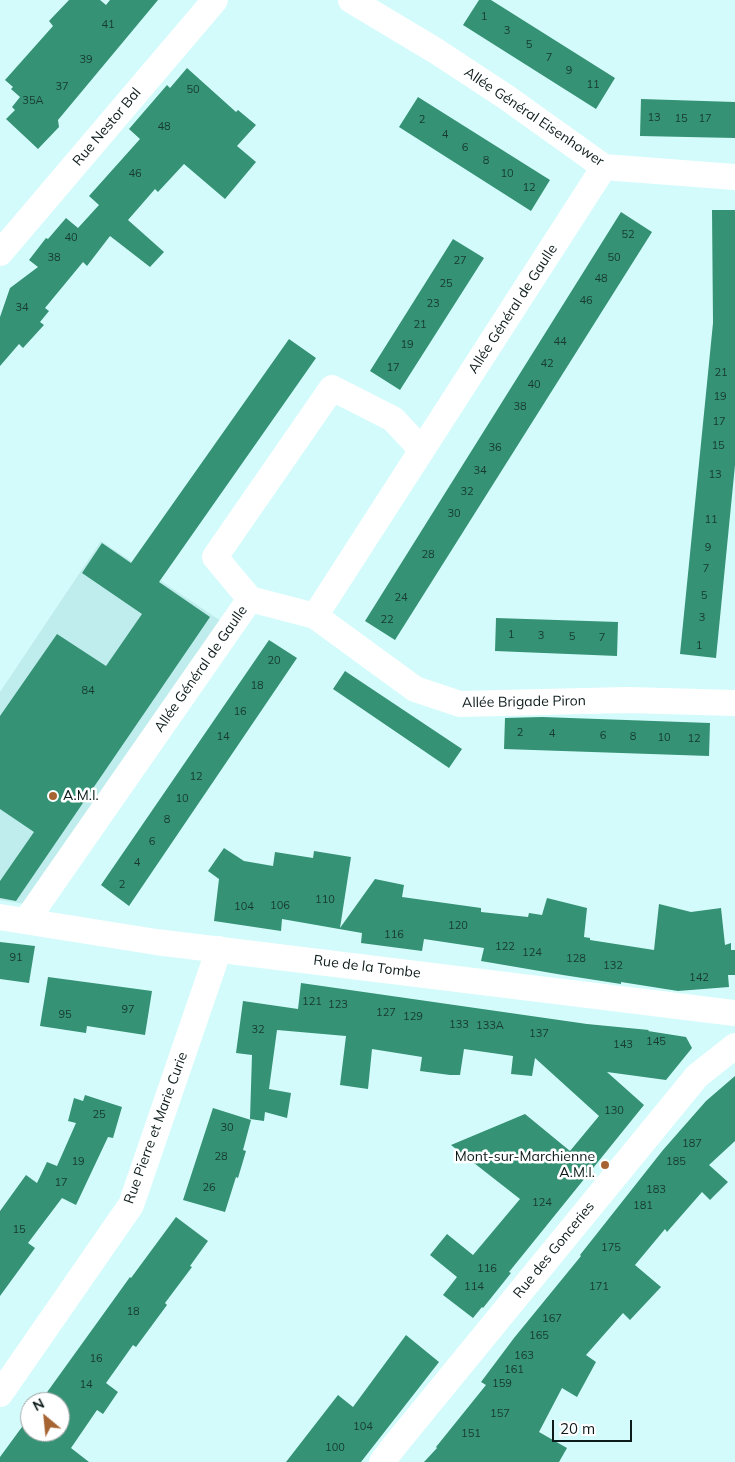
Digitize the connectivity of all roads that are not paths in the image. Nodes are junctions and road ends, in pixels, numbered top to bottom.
1 (214, 0) edge
2 (351, 0) edge
3 (604, 167) junction
4 (735, 177) edge
5 (0, 253) edge
6 (422, 450) junction
7 (250, 599) junction
8 (314, 616) junction
9 (735, 703) edge
10 (0, 917) edge
11 (26, 921) junction
12 (219, 949) junction
13 (735, 1014) edge
14 (735, 1046) edge
15 (0, 1394) edge
16 (382, 1462) edge

1 - 5 street, Rue Nestor Bal
2 - 3 street, Allée Général Eisenhower
3 - 4 street, Allée Général Eisenhower
3 - 6 street, Allée Général de Gaulle
6 - 7 street, Allée Général de Gaulle
6 - 8 street, Allée Général de Gaulle
7 - 8 street, Allée Brigade Piron
7 - 11 street, Allée Général de Gaulle
8 - 9 street, Allée Brigade Piron
10 - 11 street, Rue de la Tombe
11 - 12 street, Rue de la Tombe
12 - 13 street, Rue de la Tombe
12 - 15 street, Rue Pierre et Marie Curie
14 - 16 street, Rue des Gonceries

